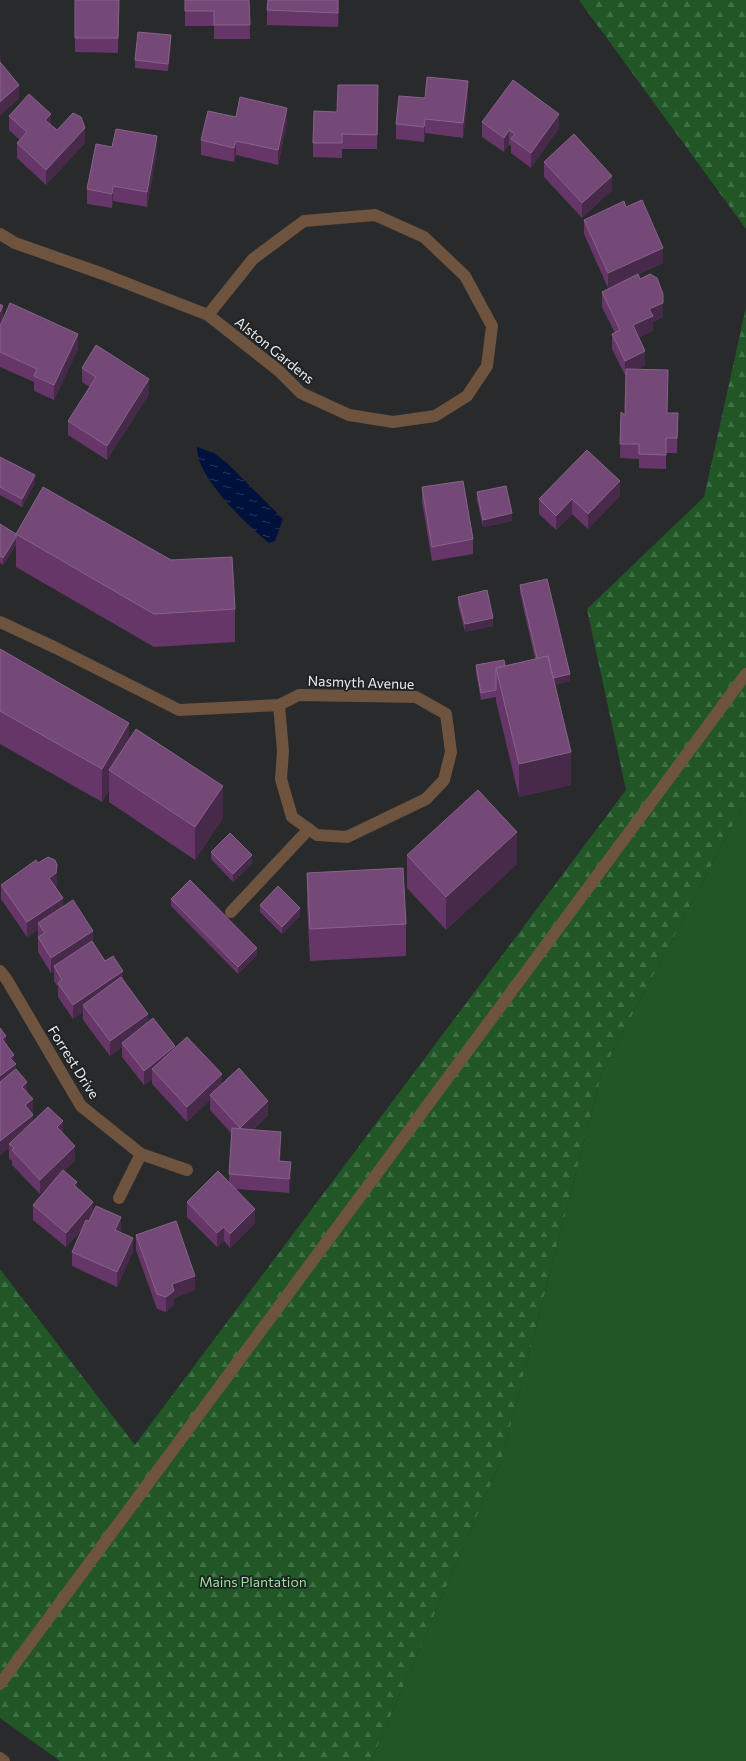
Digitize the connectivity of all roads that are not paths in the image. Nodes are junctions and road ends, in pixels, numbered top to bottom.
1 (0, 234) edge
2 (208, 315) junction
3 (0, 622) edge
4 (746, 674) edge
5 (279, 706) junction
6 (309, 829) junction
7 (231, 912) dead end
8 (0, 971) edge
9 (141, 1154) junction
10 (187, 1170) dead end
11 (119, 1198) dead end
12 (0, 1684) edge
13 (0, 1758) edge
14 (4, 1761) edge

1 - 2 street, Alston Gardens
2 - 2 street, Alston Gardens
3 - 5 street, Nasmyth Avenue
4 - 12 street
5 - 6 street, Nasmyth Avenue
5 - 6 street, Nasmyth Avenue
6 - 7 street
8 - 9 street, Forrest Drive
9 - 10 street, Forrest Drive
9 - 11 street
13 - 14 street

